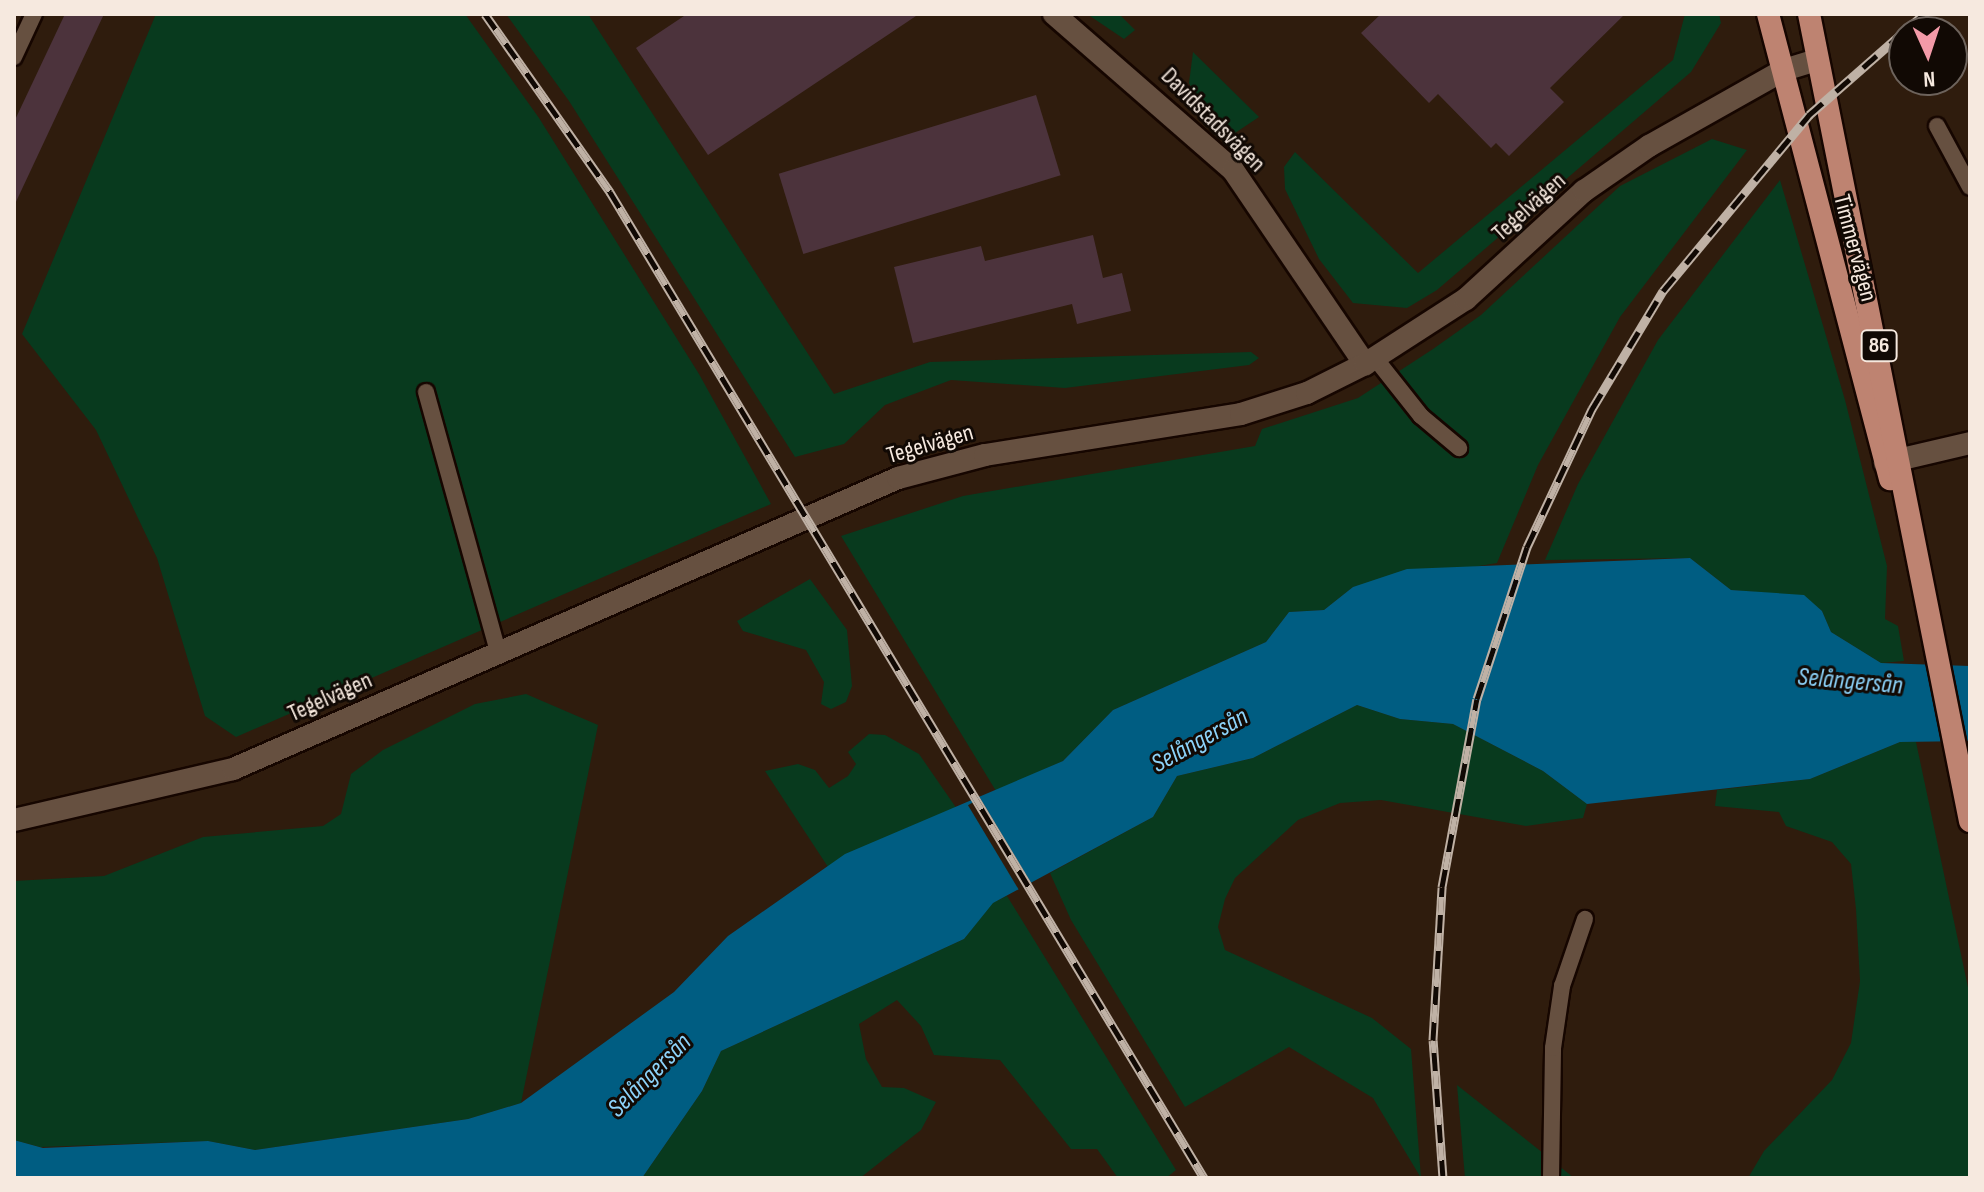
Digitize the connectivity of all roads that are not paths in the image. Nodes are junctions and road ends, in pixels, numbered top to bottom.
1 (34, 14) edge
2 (1054, 14) edge
3 (1768, 14) edge
4 (1809, 14) edge
5 (14, 57) edge
6 (1816, 60) junction
7 (1784, 70) junction
8 (1937, 126) dead end
9 (1970, 187) edge
10 (1370, 361) junction
11 (426, 392) dead end
12 (1970, 443) edge
13 (1459, 448) dead end
14 (1892, 461) junction
15 (498, 652) junction
16 (14, 820) edge
17 (1970, 821) edge
18 (1585, 919) dead end
19 (1551, 1178) edge

1 - 5 lane
2 - 10 street, Davidstadsvägen
3 - 7 main road, Timmervägen / 86
4 - 6 main road, Timmervägen / 86
6 - 7 street, Tegelvägen
6 - 14 main road, Timmervägen / 86
7 - 10 street, Tegelvägen
7 - 14 main road, Timmervägen / 86
8 - 9 lane
10 - 13 lane
10 - 15 street, Tegelvägen
11 - 15 lane
12 - 14 street
14 - 17 main road, Timmervägen / 86
15 - 16 street, Tegelvägen
18 - 19 lane

